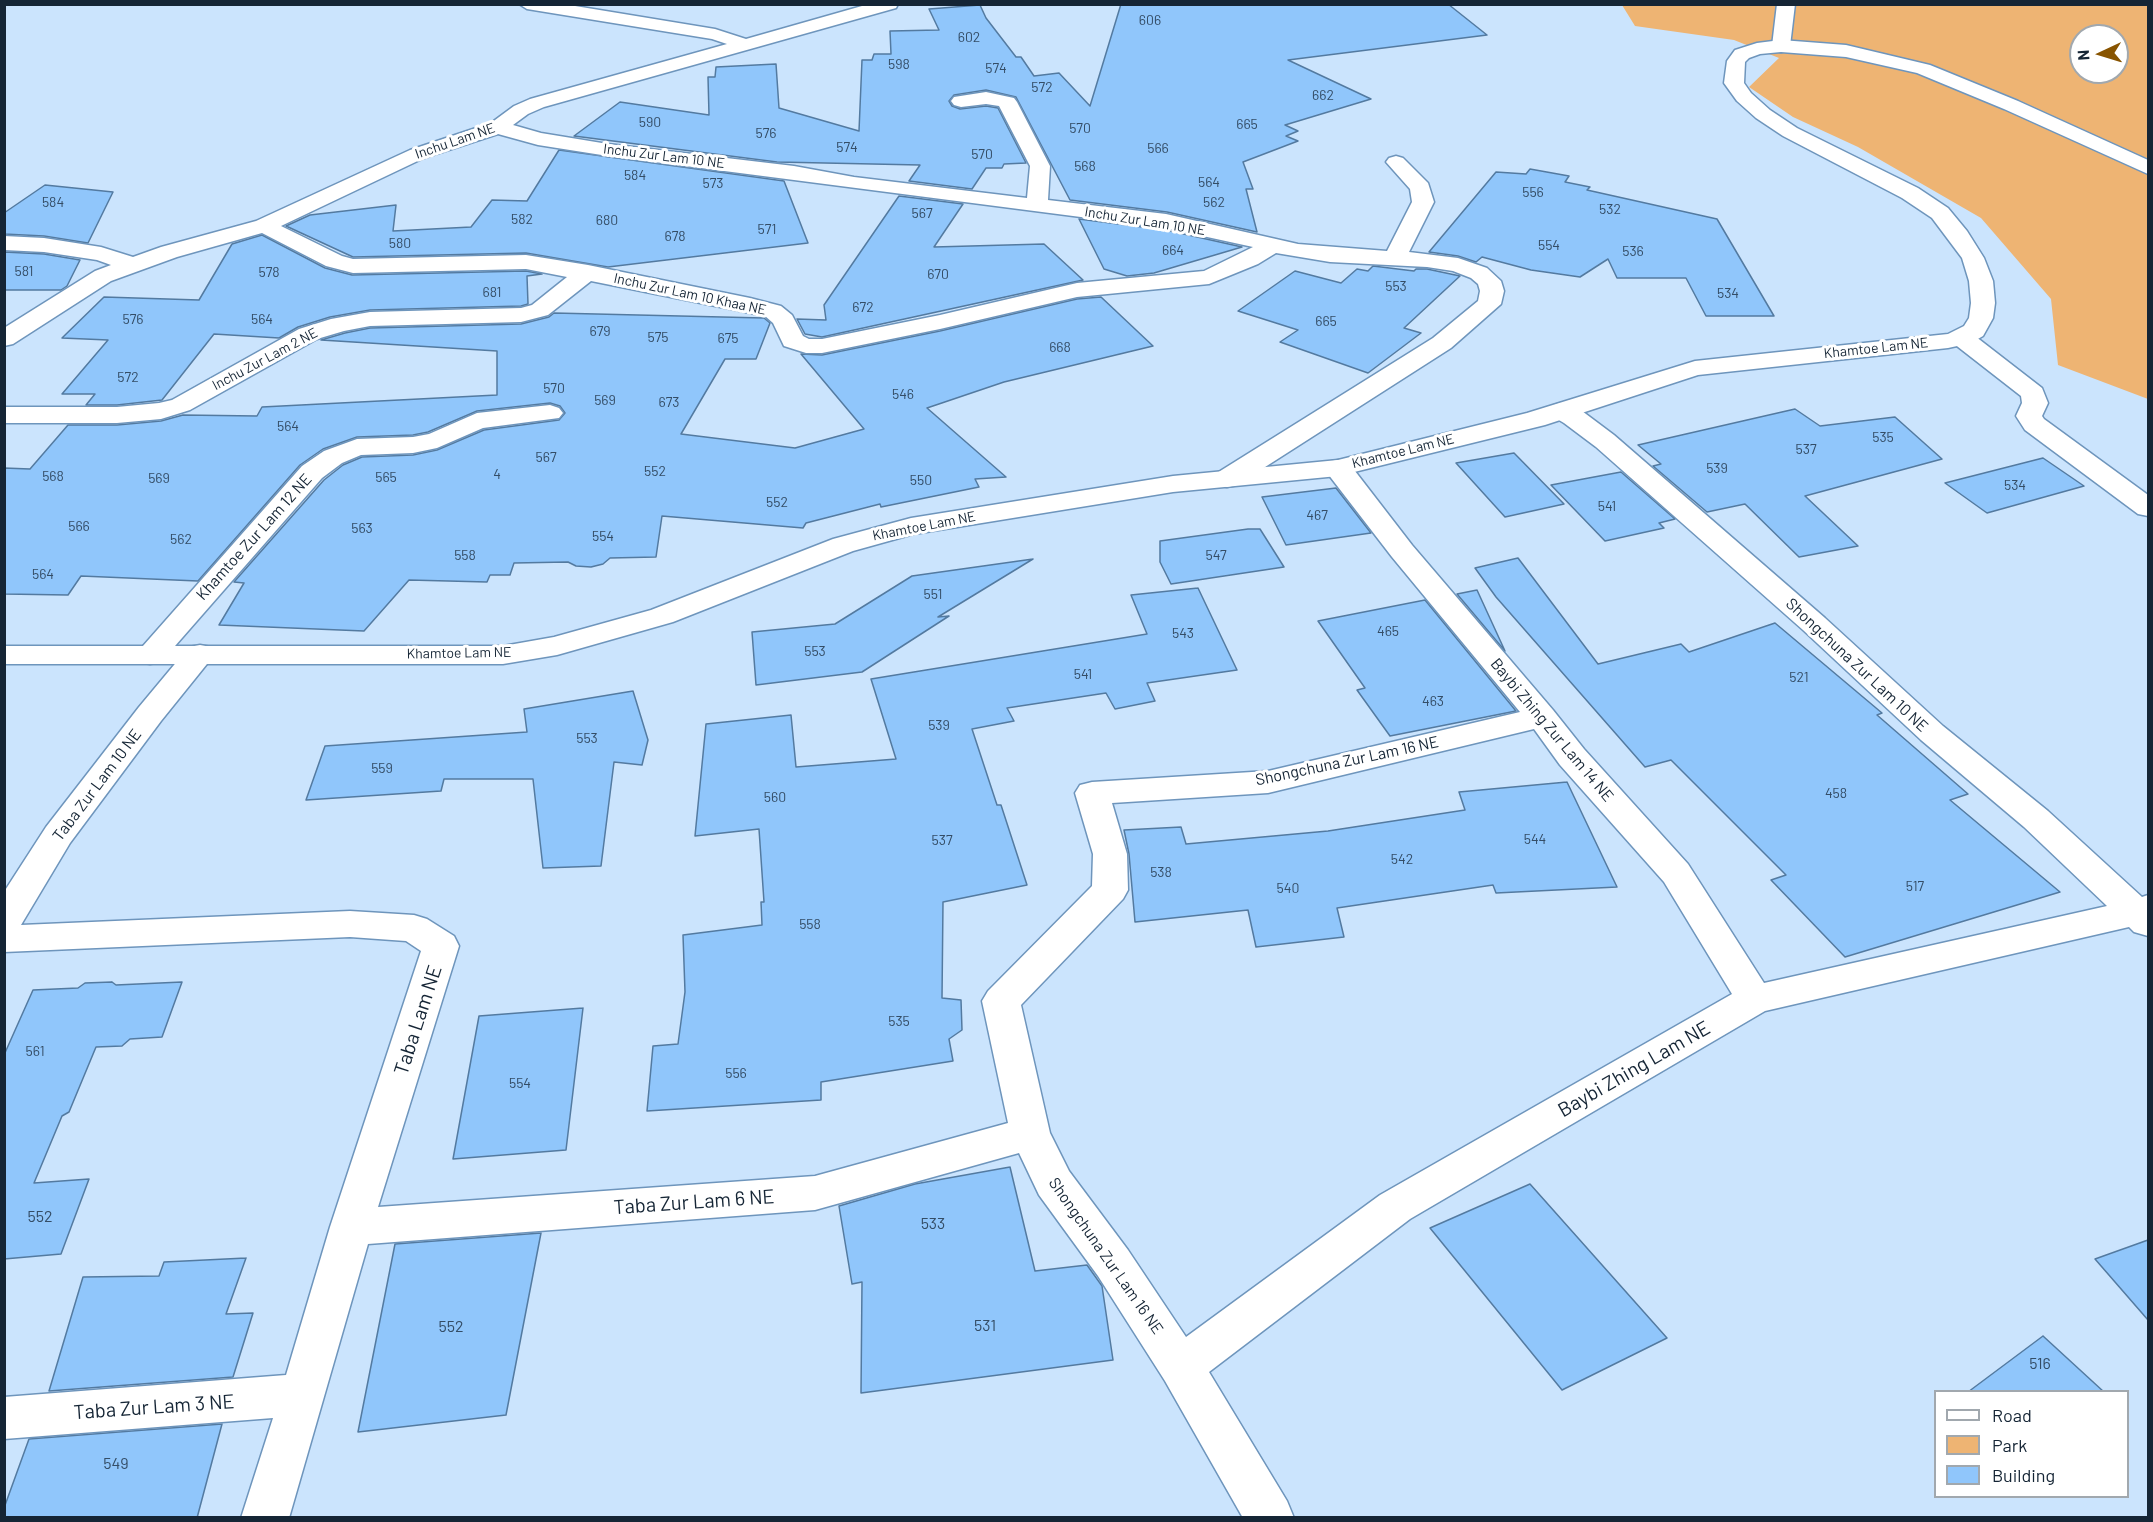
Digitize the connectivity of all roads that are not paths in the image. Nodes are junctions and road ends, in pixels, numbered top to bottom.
1 (527, 4) edge
2 (890, 4) edge
3 (1786, 4) edge
4 (746, 44) junction
5 (1781, 46) junction
6 (961, 101) dead end
7 (498, 127) junction
8 (1396, 162) dead end
9 (2148, 168) edge
10 (1037, 204) junction
11 (264, 226) junction
12 (4, 243) edge
13 (1273, 245) junction
14 (1395, 258) junction
15 (132, 265) junction
16 (588, 272) junction
17 (1962, 338) junction
18 (4, 339) edge
19 (1561, 411) junction
20 (550, 413) dead end
21 (4, 415) edge
22 (1338, 468) junction
23 (1227, 479) junction
24 (2148, 508) edge
25 (200, 654) junction
26 (4, 655) edge
27 (150, 655) junction
28 (1542, 717) junction
29 (2144, 915) edge
30 (4, 922) edge
31 (4, 939) edge
32 (1755, 999) junction
33 (1030, 1134) junction
34 (351, 1227) junction
35 (1181, 1367) junction
36 (303, 1395) junction
37 (4, 1418) edge
38 (265, 1518) edge
39 (1270, 1518) edge

1 - 4 street
2 - 4 street, Inchu Lam NE
3 - 5 street
4 - 7 street, Inchu Lam NE
5 - 9 street
5 - 17 street
6 - 10 street
7 - 10 street, Inchu Zur Lam 10 NE
7 - 11 street, Inchu Lam NE
8 - 14 street
10 - 13 street, Inchu Zur Lam 10 NE
11 - 15 street, Inchu Lam NE
11 - 16 street, Inchu Zur Lam 10 Khaa NE
12 - 15 street
13 - 14 street, Inchu Zur Lam 10 NE
13 - 16 street, Inchu Zur Lam 10 Khaa NE
14 - 23 street, Inchu Zur Lam 10 NE
15 - 18 street, Inchu Lam NE
16 - 21 street, Inchu Zur Lam 2 NE
17 - 19 street, Khamtoe Lam NE
17 - 24 street
19 - 22 street, Khamtoe Lam NE
19 - 29 street, Shongchuna Zur Lam 10 NE
20 - 27 street, Khamtoe Zur Lam 12 NE
22 - 23 street, Khamtoe Lam NE
22 - 28 street, Baybi Zhing Zur Lam 14 NE
23 - 25 street, Khamtoe Lam NE
25 - 27 street, Khamtoe Lam NE
25 - 30 street, Taba Zur Lam 10 NE
26 - 27 street, Khamtoe Lam NE
28 - 32 street, Baybi Zhing Zur Lam 14 NE
28 - 33 street, Shongchuna Zur Lam 16 NE
29 - 32 street, Baybi Zhing Lam NE
31 - 34 street, Taba Lam NE
32 - 35 street, Baybi Zhing Lam NE
33 - 34 street, Taba Zur Lam 6 NE
33 - 35 street, Shongchuna Zur Lam 16 NE
34 - 36 street, Taba Lam NE
35 - 39 street, Shongchuna Zur Lam 16 NE
36 - 37 street, Taba Zur Lam 3 NE
36 - 38 street, Taba Lam NE

